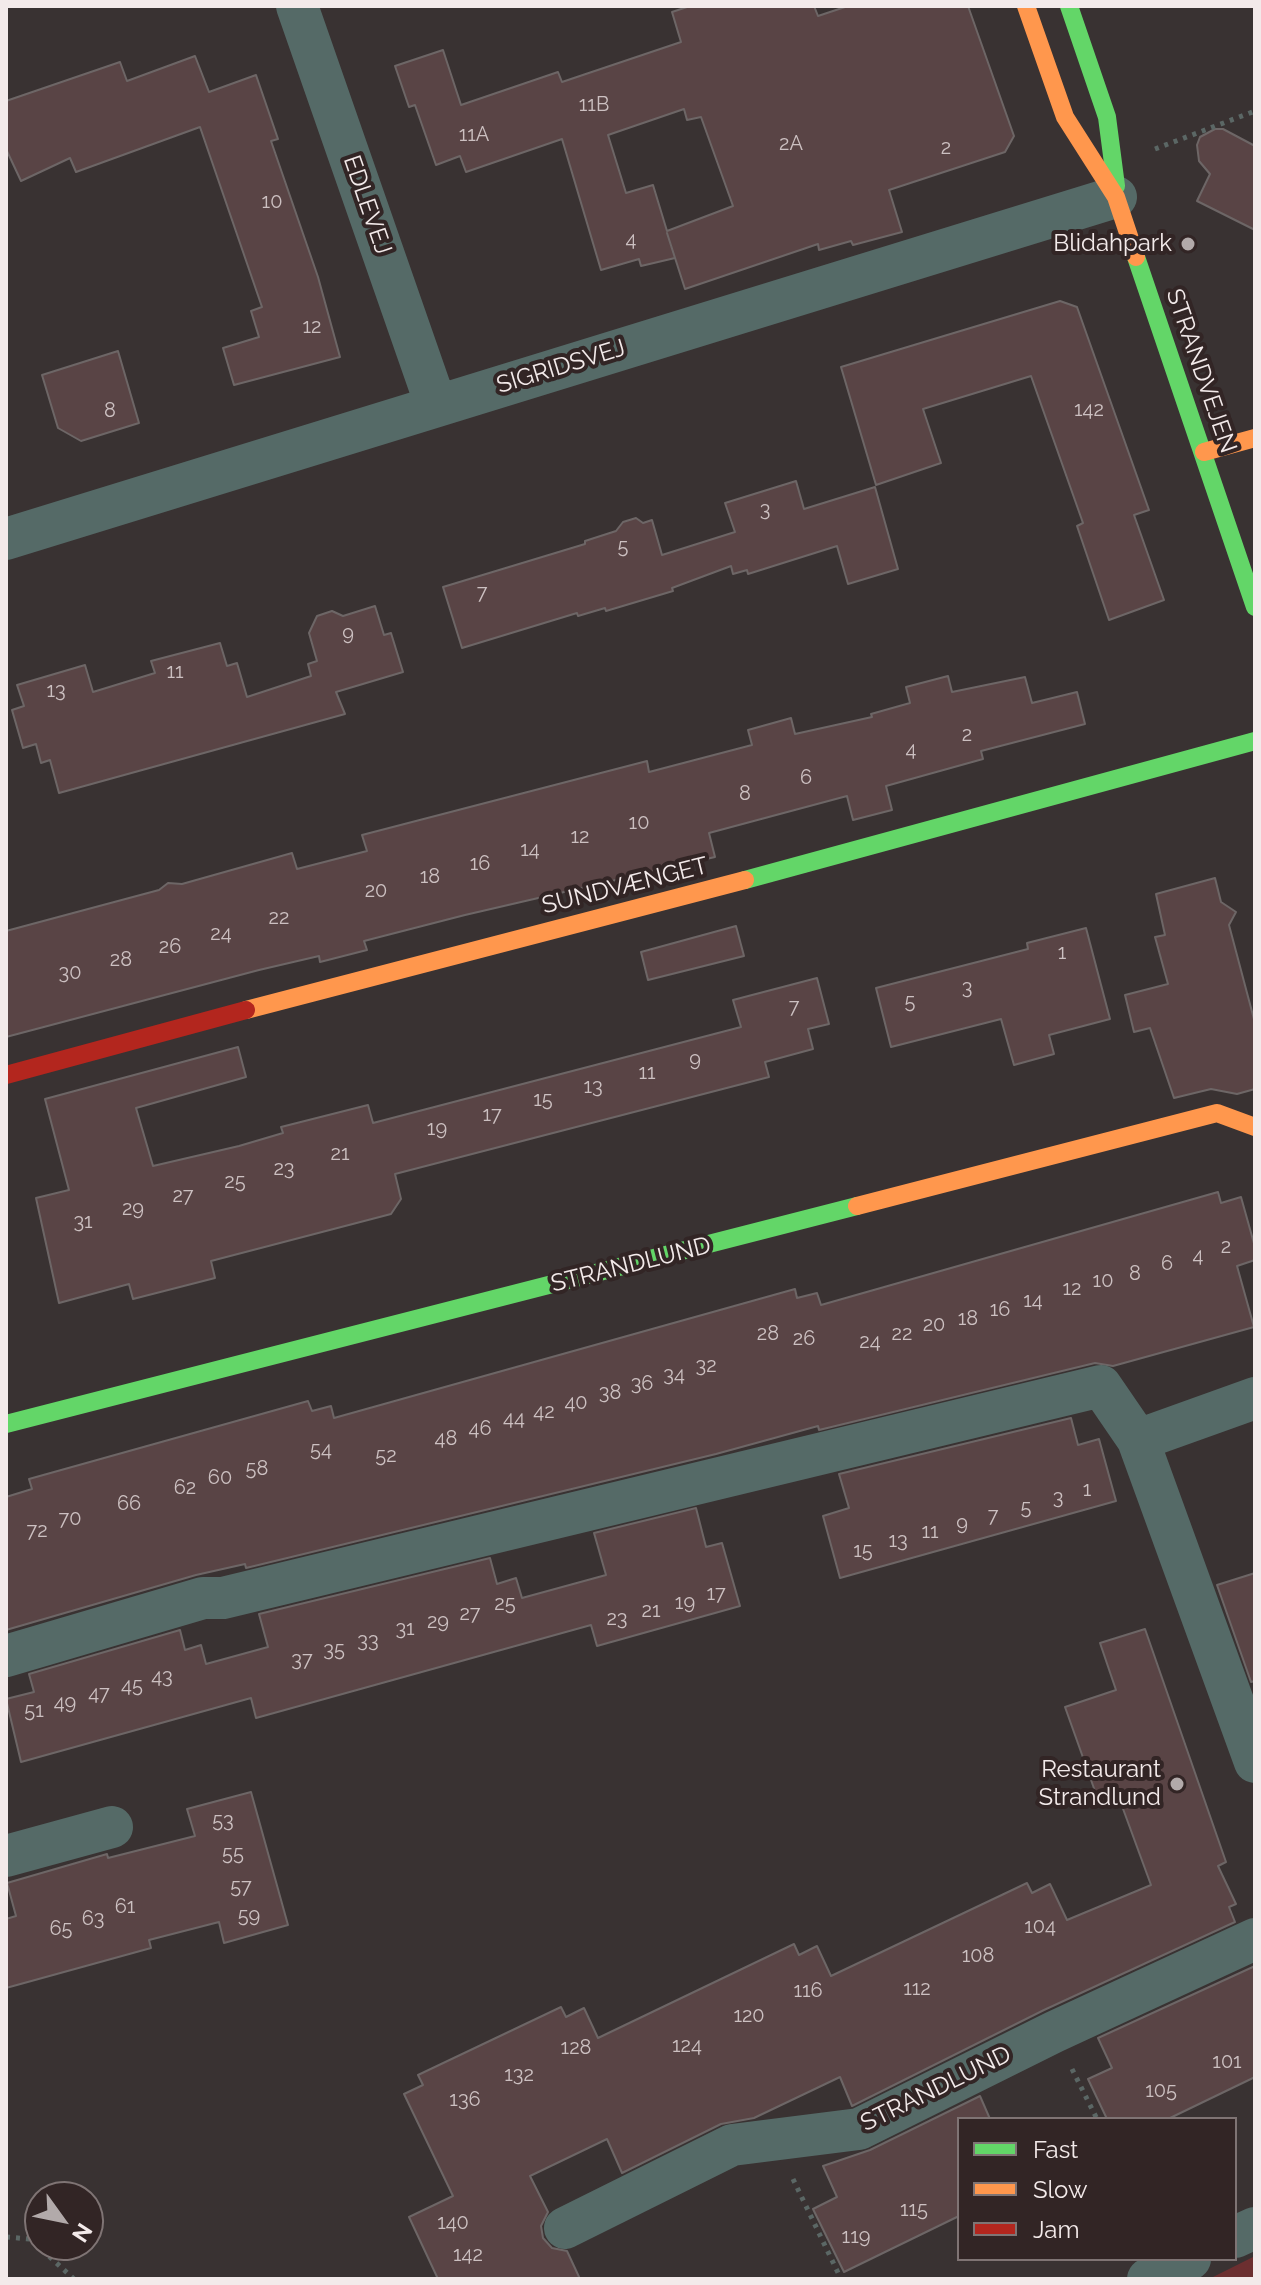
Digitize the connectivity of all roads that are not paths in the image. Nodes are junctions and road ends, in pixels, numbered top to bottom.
1 (297, 6) edge
2 (1026, 6) edge
3 (1069, 6) edge
4 (1116, 180) junction
5 (436, 405) junction
6 (1255, 438) edge
7 (1204, 452) junction
8 (6, 539) edge
9 (1255, 607) edge
10 (1255, 741) edge
11 (6, 1075) edge
12 (1255, 1127) edge
13 (1255, 1398) edge
14 (6, 1424) edge
15 (1138, 1440) junction
16 (6, 1656) edge
17 (1255, 1762) edge
18 (112, 1827) dead end
19 (6, 1856) edge
20 (1255, 1939) edge
21 (565, 2228) dead end
22 (1186, 2261) edge
23 (1148, 2279) edge

1 - 5 street, EDLEVEJ
2 - 4 street, STRANDVEJEN
3 - 4 street, STRANDVEJEN
4 - 5 street, SIGRIDSVEJ
4 - 7 street, STRANDVEJEN
5 - 8 street, SIGRIDSVEJ
6 - 7 street
7 - 9 street, STRANDVEJEN
10 - 11 street, SUNDVÆNGET
12 - 14 street, STRANDLUND
13 - 15 street
15 - 16 street
15 - 17 street
18 - 19 street
20 - 21 street, STRANDLUND
22 - 23 street

